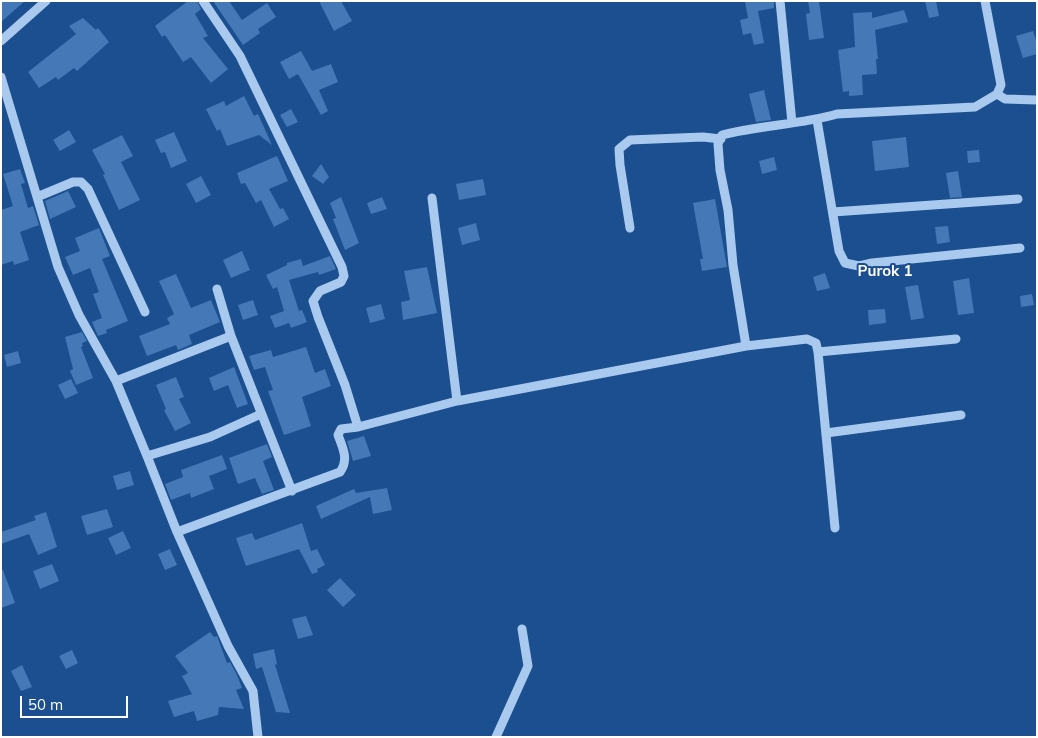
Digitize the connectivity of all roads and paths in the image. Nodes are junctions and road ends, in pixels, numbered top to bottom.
1 (203, 1) edge
2 (780, 1) edge
3 (985, 1) edge
4 (45, 2) edge
5 (1, 41) edge
6 (1, 77) edge
7 (997, 94) junction
8 (1037, 100) edge
9 (818, 120) junction
10 (792, 123) junction
11 (721, 139) junction
12 (37, 197) junction
13 (432, 198) dead end
14 (1018, 199) dead end
15 (833, 212) junction
16 (630, 228) dead end
17 (1020, 248) dead end
18 (216, 289) dead end
19 (145, 312) dead end
20 (231, 336) junction
21 (956, 339) dead end
22 (746, 346) junction
23 (818, 352) junction
24 (116, 381) junction
25 (457, 401) junction
26 (261, 414) junction
27 (961, 415) dead end
28 (358, 426) junction
29 (826, 433) junction
30 (147, 456) junction
31 (292, 491) junction
32 (835, 528) dead end
33 (177, 532) junction
34 (522, 630) dead end
35 (258, 737) edge
36 (496, 737) edge

1 - 28 street
2 - 10 street
3 - 7 street
4 - 5 street
6 - 12 street
7 - 8 street
7 - 9 street
9 - 10 street
9 - 15 street
10 - 11 street
11 - 16 street
11 - 22 street
12 - 19 street
12 - 24 street
13 - 25 street
14 - 15 street
15 - 17 street
18 - 20 street
20 - 24 street
20 - 26 street
21 - 23 street
22 - 23 street
22 - 25 street
23 - 29 street
24 - 30 street
25 - 28 street
26 - 30 street
26 - 31 street
27 - 29 street
28 - 31 street
29 - 32 street
30 - 33 street
31 - 33 street
33 - 35 street
34 - 36 street

